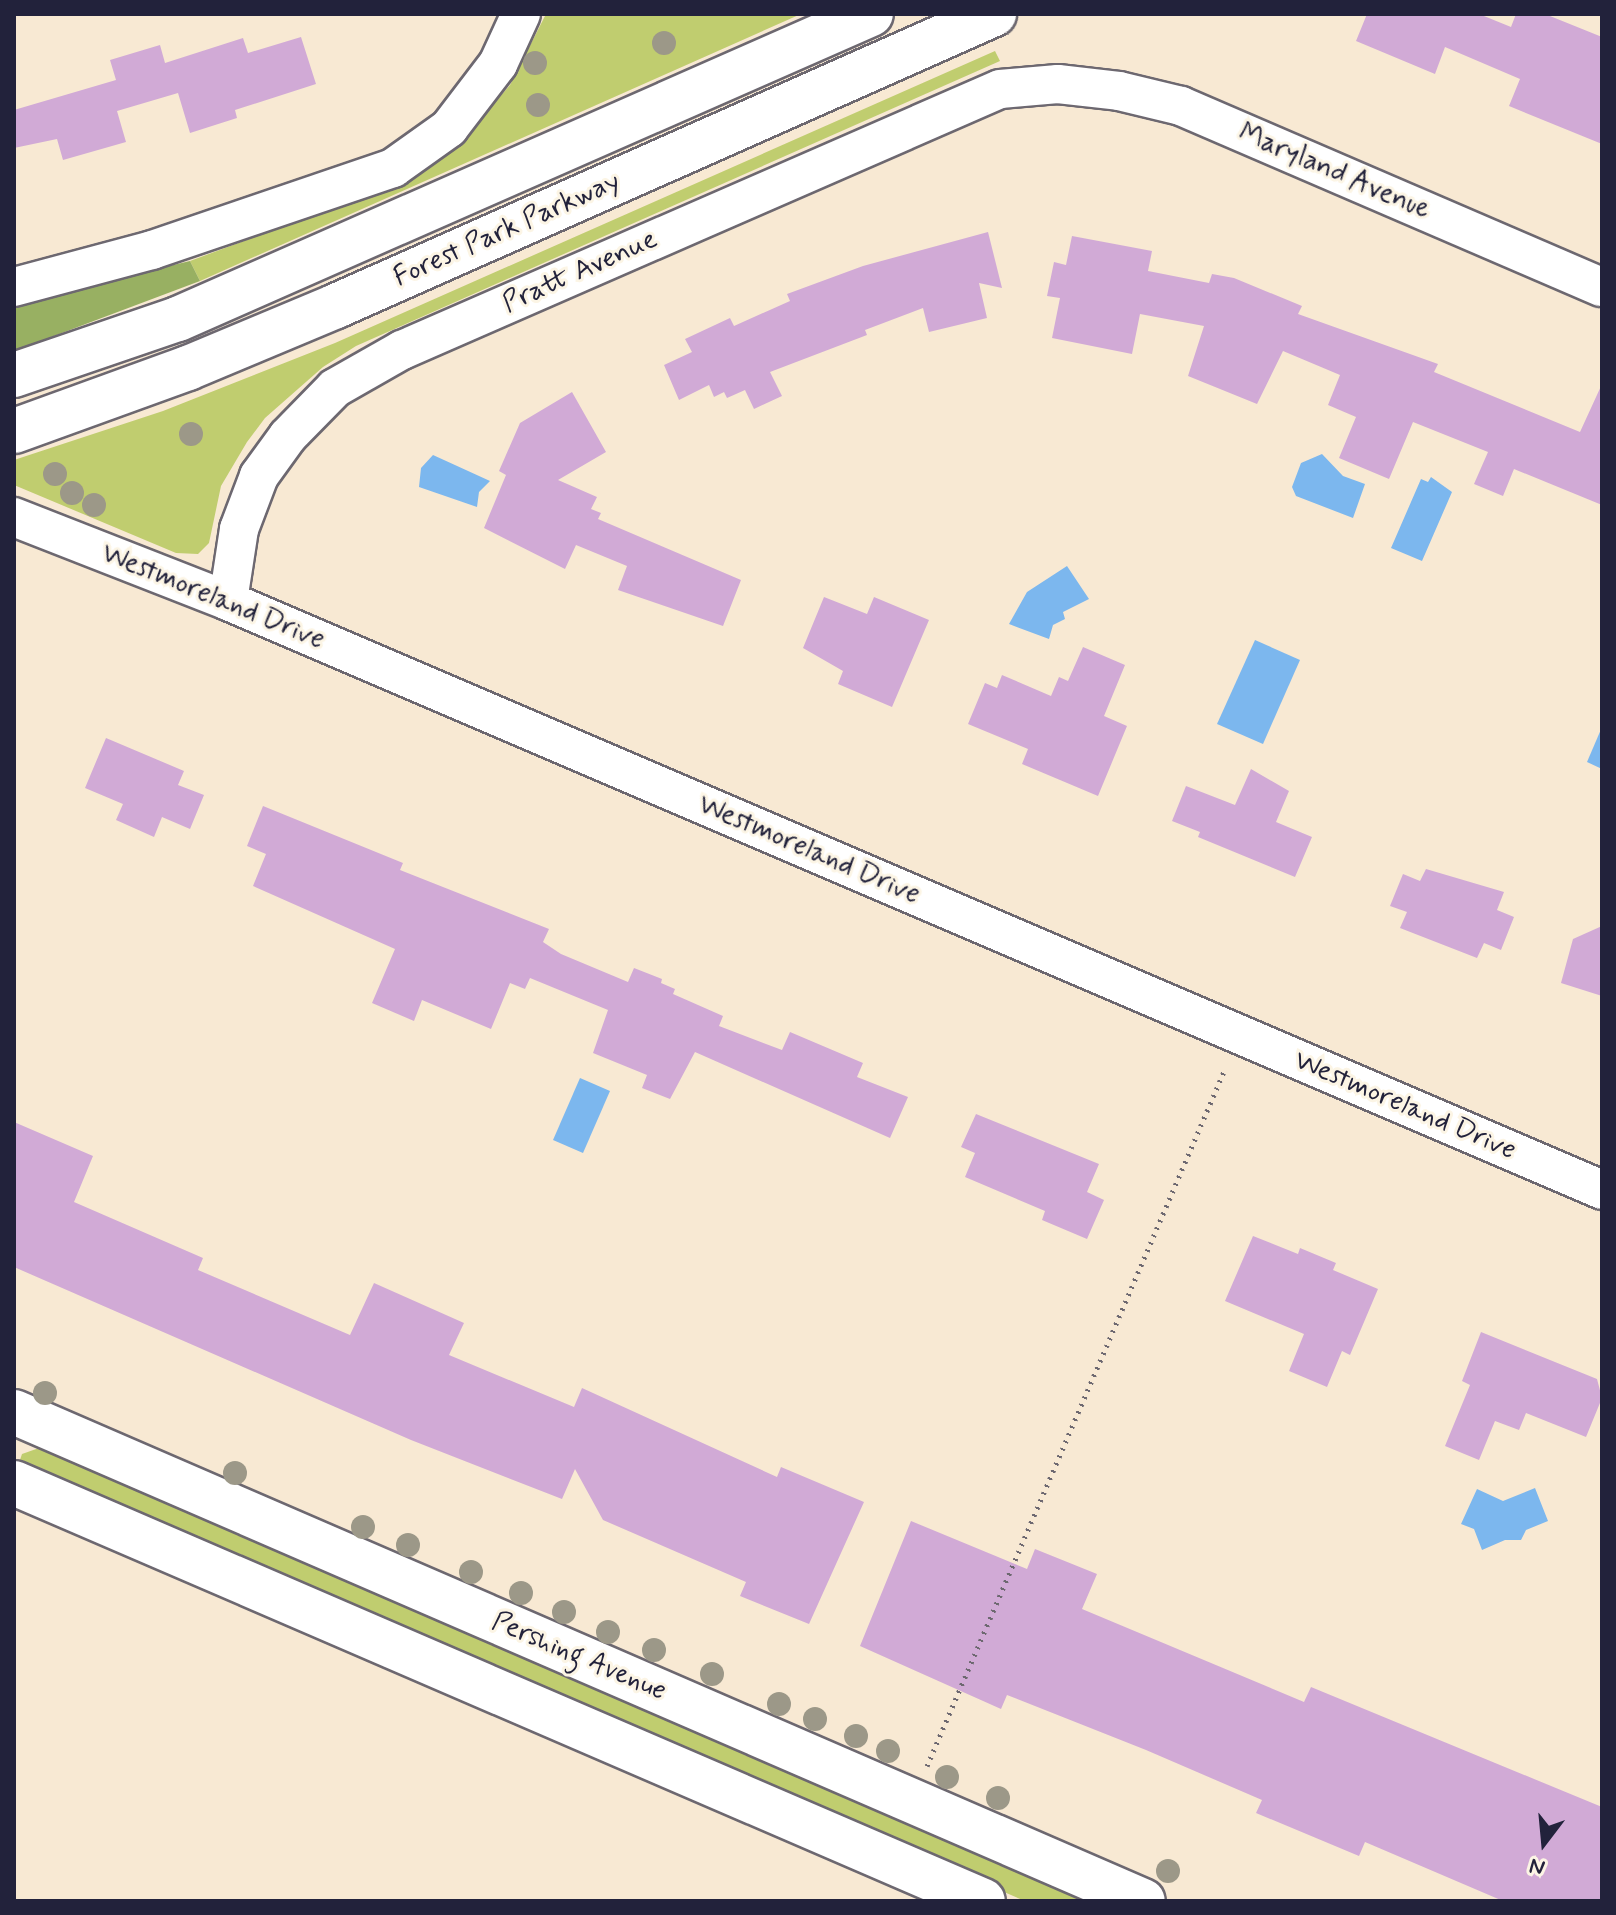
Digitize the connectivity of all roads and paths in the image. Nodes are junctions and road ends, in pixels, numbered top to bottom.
1 (521, 14) edge
2 (871, 14) edge
3 (994, 14) edge
4 (1058, 84) joint
5 (14, 287) edge
6 (1602, 287) edge
7 (14, 375) edge
8 (14, 431) edge
9 (14, 517) edge
10 (228, 601) junction
11 (1239, 1035) junction
12 (1602, 1190) edge
13 (14, 1412) edge
14 (14, 1483) edge
15 (926, 1770) dead end
16 (983, 1901) edge
17 (1143, 1901) edge

1 - 5 street
2 - 7 main road, Forest Park Parkway
3 - 8 main road, Forest Park Parkway
4 - 6 street, Maryland Avenue
4 - 10 street, Pratt Avenue
9 - 10 street, Westmoreland Drive
10 - 11 street, Westmoreland Drive
11 - 12 street, Westmoreland Drive
11 - 15 path
13 - 17 main road, Pershing Avenue
14 - 16 main road

